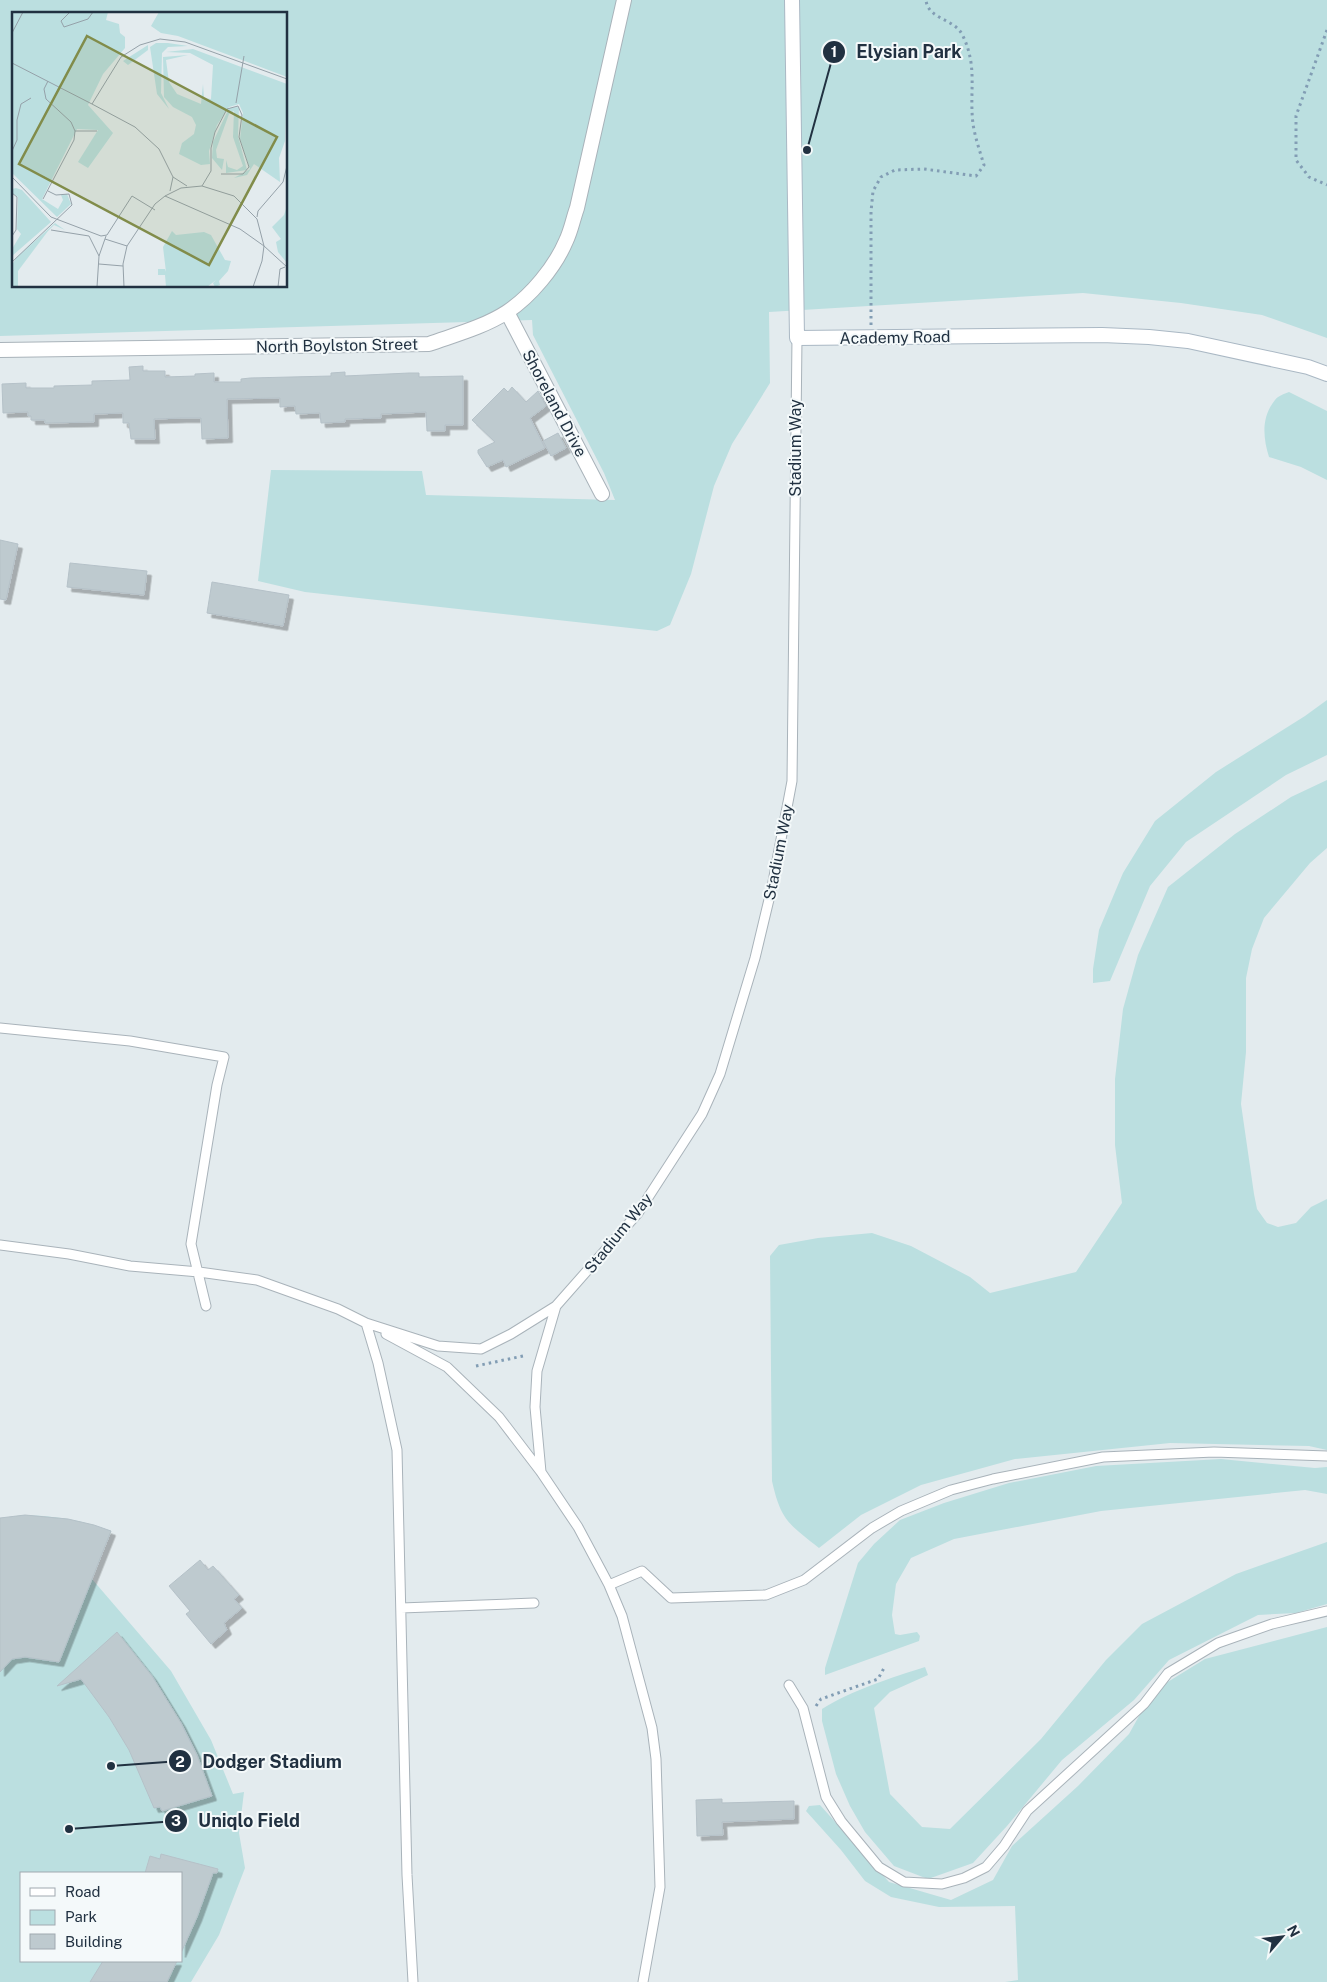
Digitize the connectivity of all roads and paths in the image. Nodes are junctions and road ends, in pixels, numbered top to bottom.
1 (624, 0) edge
2 (792, 0) edge
3 (926, 0) edge
4 (1327, 30) edge
5 (1327, 185) edge
6 (507, 312) junction
7 (797, 338) junction
8 (871, 338) junction
9 (0, 350) edge
10 (1327, 374) edge
11 (602, 494) dead end
12 (0, 1028) edge
13 (0, 1245) edge
14 (199, 1272) junction
15 (206, 1306) dead end
16 (556, 1306) junction
17 (366, 1323) junction
18 (523, 1356) dead end
19 (476, 1366) dead end
20 (1327, 1456) edge
21 (541, 1472) junction
22 (609, 1585) junction
23 (534, 1604) dead end
24 (401, 1608) junction
25 (1327, 1611) edge
26 (884, 1668) dead end
27 (789, 1685) dead end
28 (815, 1706) dead end
29 (413, 1982) edge
30 (643, 1982) edge

1 - 6 street, North Boylston Street
2 - 7 street
3 - 8 path
4 - 5 path
6 - 9 street, North Boylston Street
6 - 11 street, Shoreland Drive
7 - 8 street, Academy Road
7 - 16 lane, Stadium Way
8 - 10 street, Academy Road
12 - 14 lane
13 - 14 lane
14 - 15 lane
14 - 17 lane
16 - 17 lane, Stadium Way
16 - 21 lane, Stadium Way
17 - 21 lane
17 - 24 lane
18 - 19 path
20 - 22 lane
21 - 22 lane
22 - 30 lane
23 - 24 lane
24 - 29 lane
25 - 27 lane
26 - 28 path

